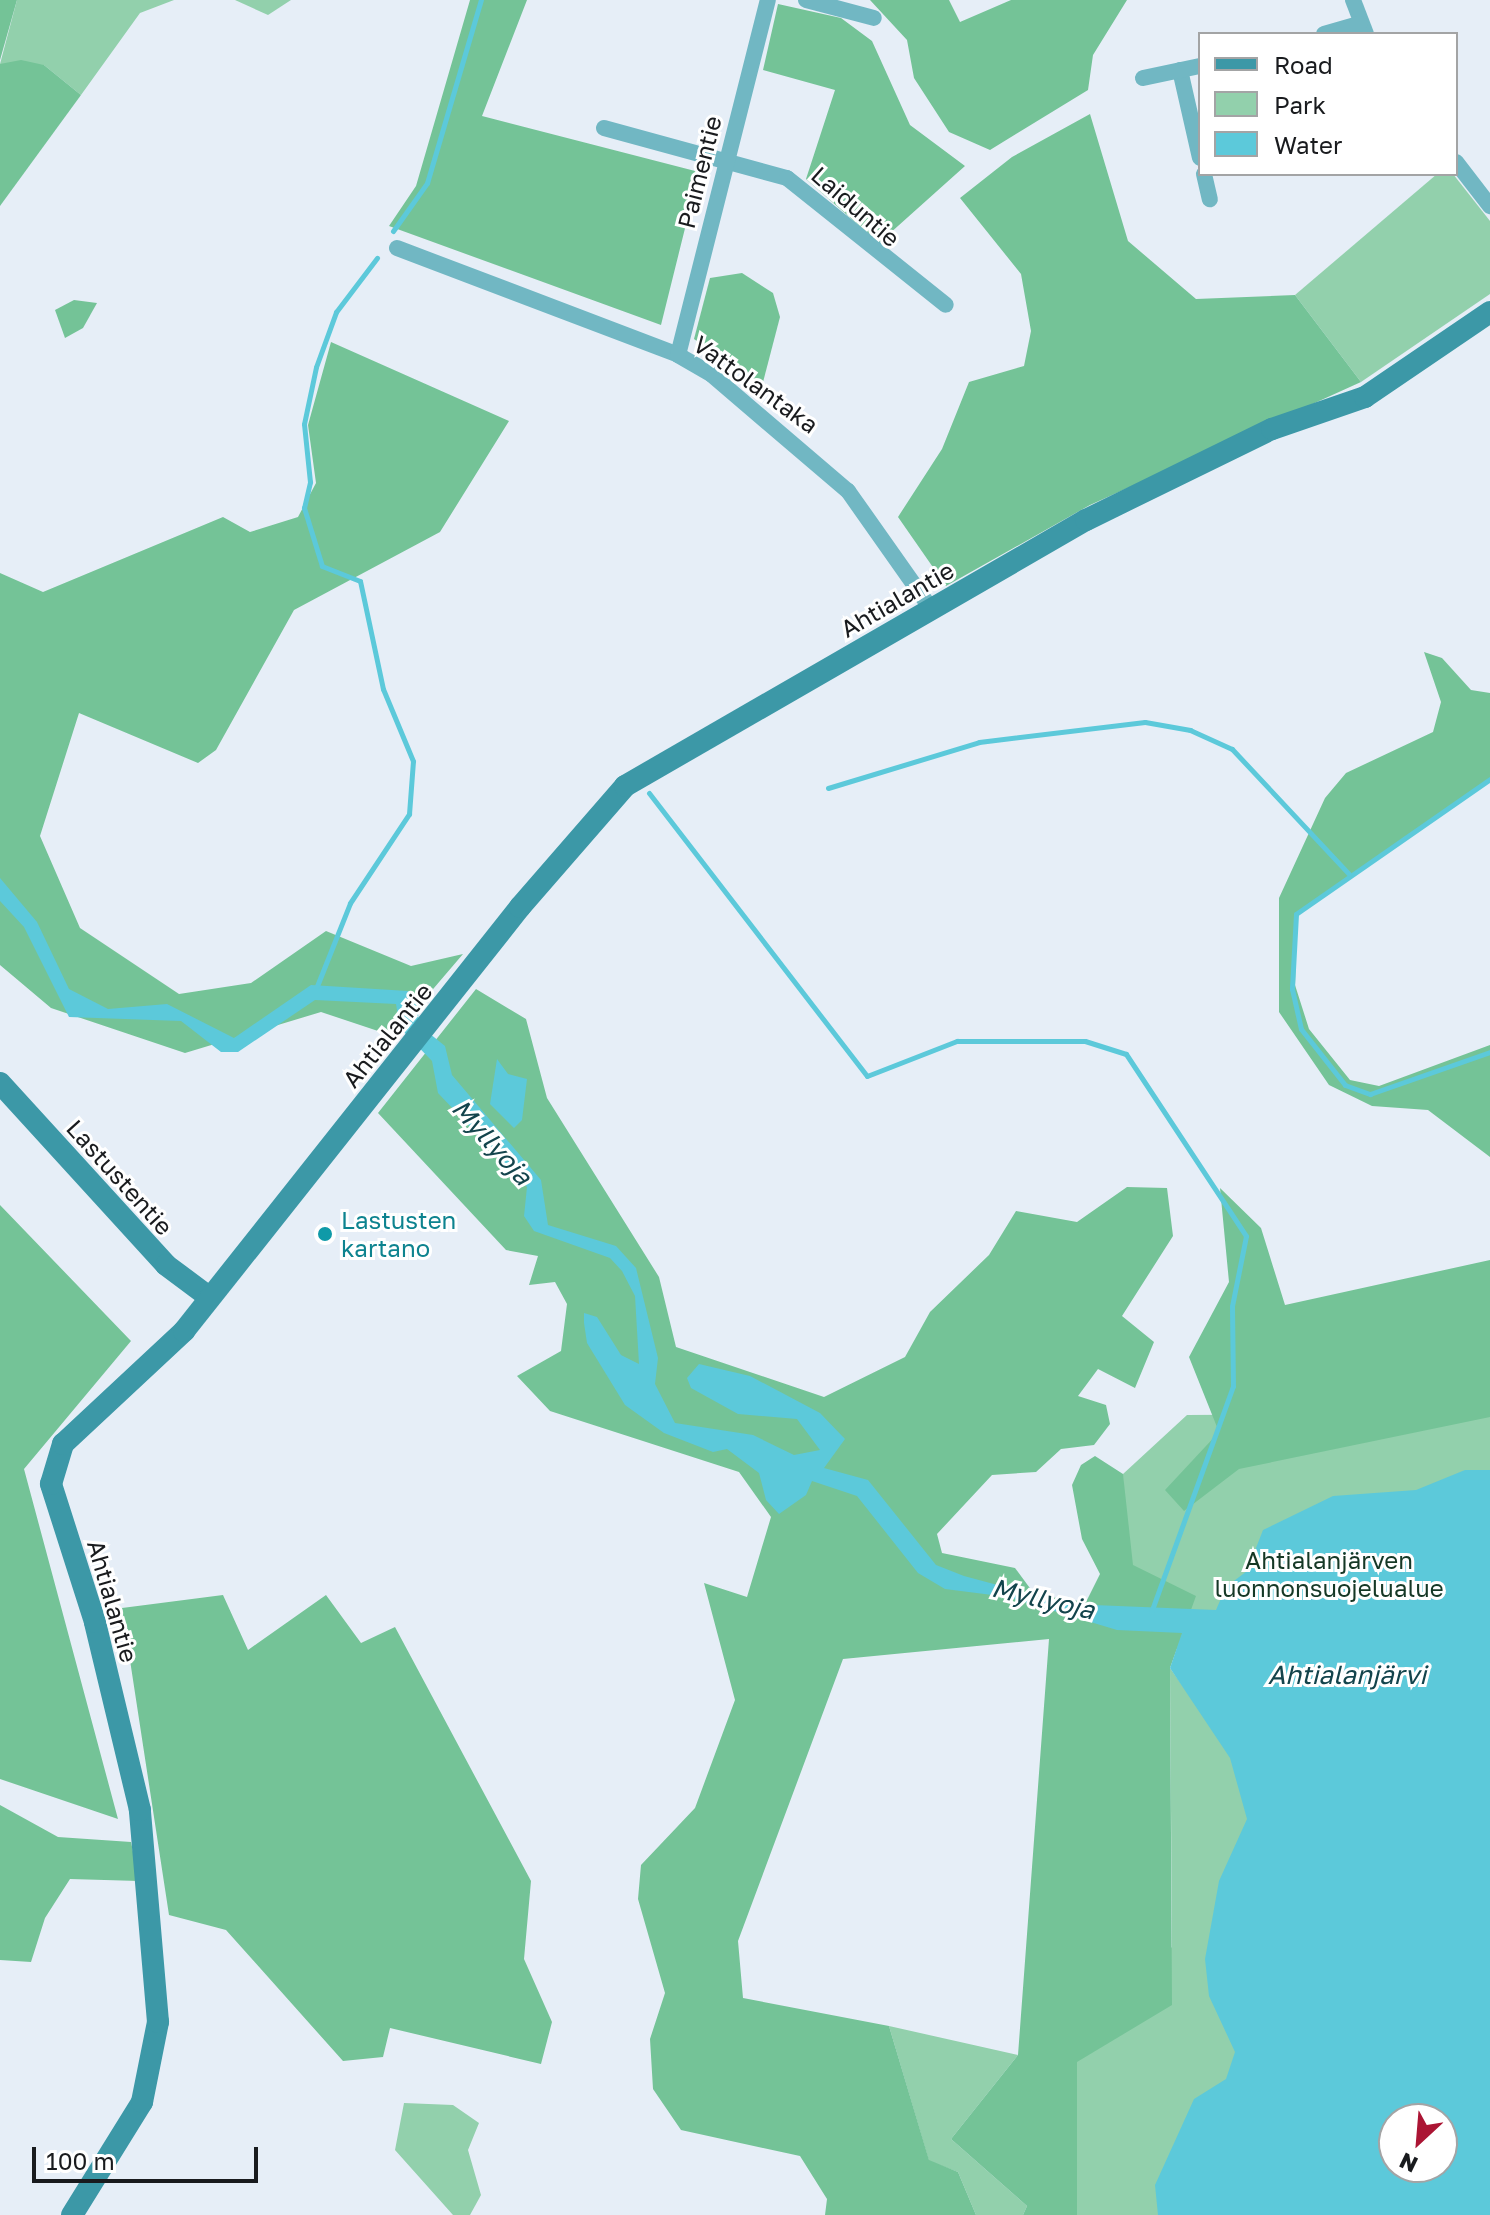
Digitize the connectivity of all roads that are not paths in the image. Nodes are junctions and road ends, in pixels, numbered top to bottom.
1 (768, 0) edge
2 (806, 0) edge
3 (1353, 0) edge
4 (874, 18) dead end
5 (1363, 29) edge
6 (1340, 32) edge
7 (1198, 66) edge
8 (1180, 70) junction
9 (1143, 78) dead end
10 (604, 128) dead end
11 (1198, 149) edge
12 (727, 159) junction
13 (1458, 165) edge
14 (1204, 176) edge
15 (1210, 199) dead end
16 (1490, 206) edge
17 (397, 248) dead end
18 (946, 305) dead end
19 (1490, 312) edge
20 (678, 355) junction
21 (932, 610) junction
22 (0, 1083) edge
23 (209, 1297) junction
24 (72, 2215) edge

1 - 12 street, Paimentie
2 - 4 street
3 - 5 street
5 - 6 street
7 - 8 street
8 - 9 street
8 - 11 street
10 - 12 street, Laiduntie
12 - 18 street, Laiduntie
12 - 20 street, Paimentie
13 - 16 street
14 - 15 street
17 - 20 street, Vattolantaka
19 - 21 street, Ahtialantie
20 - 21 street, Vattolantaka
21 - 23 street, Ahtialantie
22 - 23 street, Lastustentie
23 - 24 street, Ahtialantie

